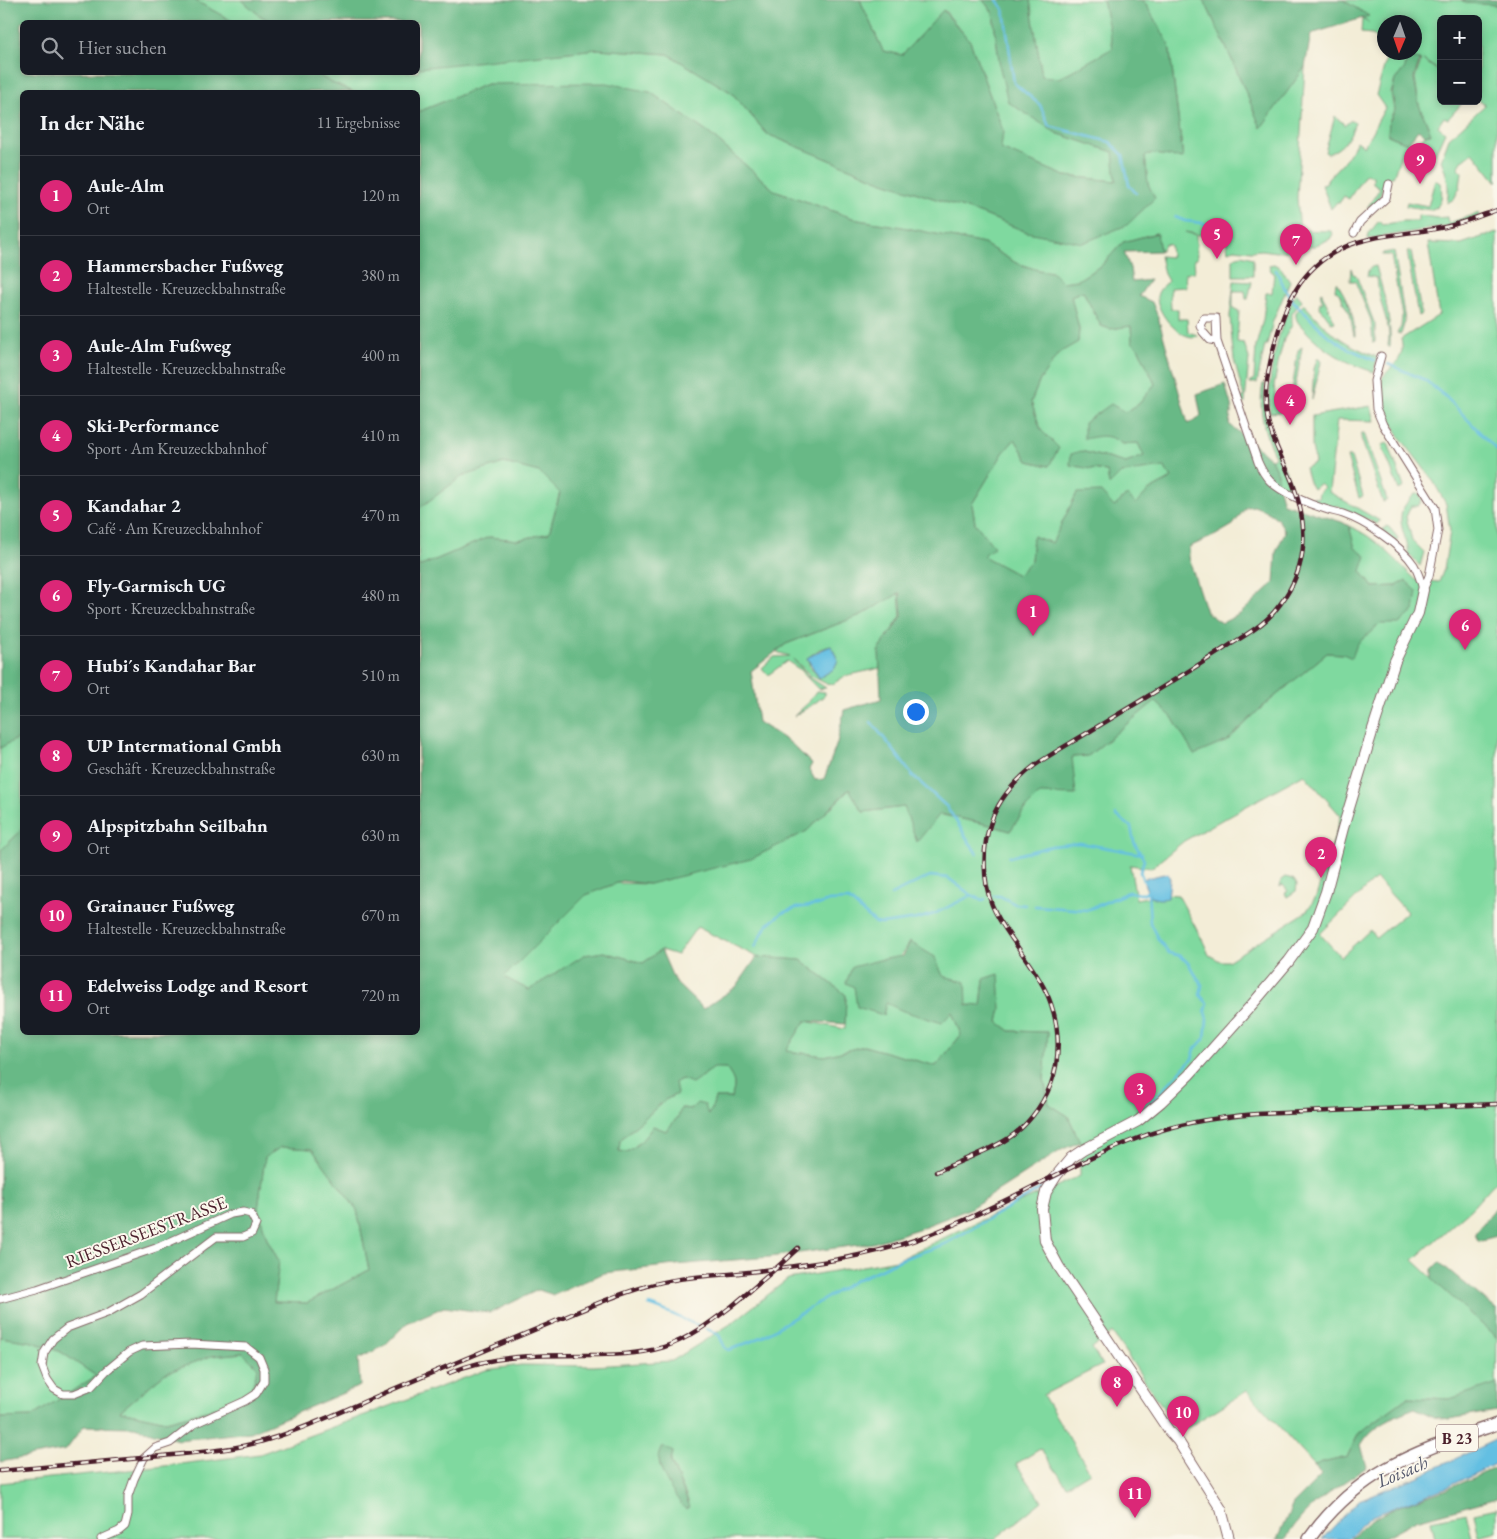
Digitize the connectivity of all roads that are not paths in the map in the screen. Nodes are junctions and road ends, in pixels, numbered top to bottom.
1 (1389, 184) dead end
2 (1354, 233) dead end
3 (1217, 341) dead end
4 (1381, 356) dead end
5 (1423, 590) junction
6 (0, 1299) edge
7 (1497, 1424) edge
8 (101, 1539) edge
9 (1229, 1539) edge
10 (1309, 1539) edge

1 - 2 street
3 - 5 street
4 - 5 street
5 - 9 street
6 - 8 street, RIESSERSEESTRASSE
7 - 10 main road, B 23

